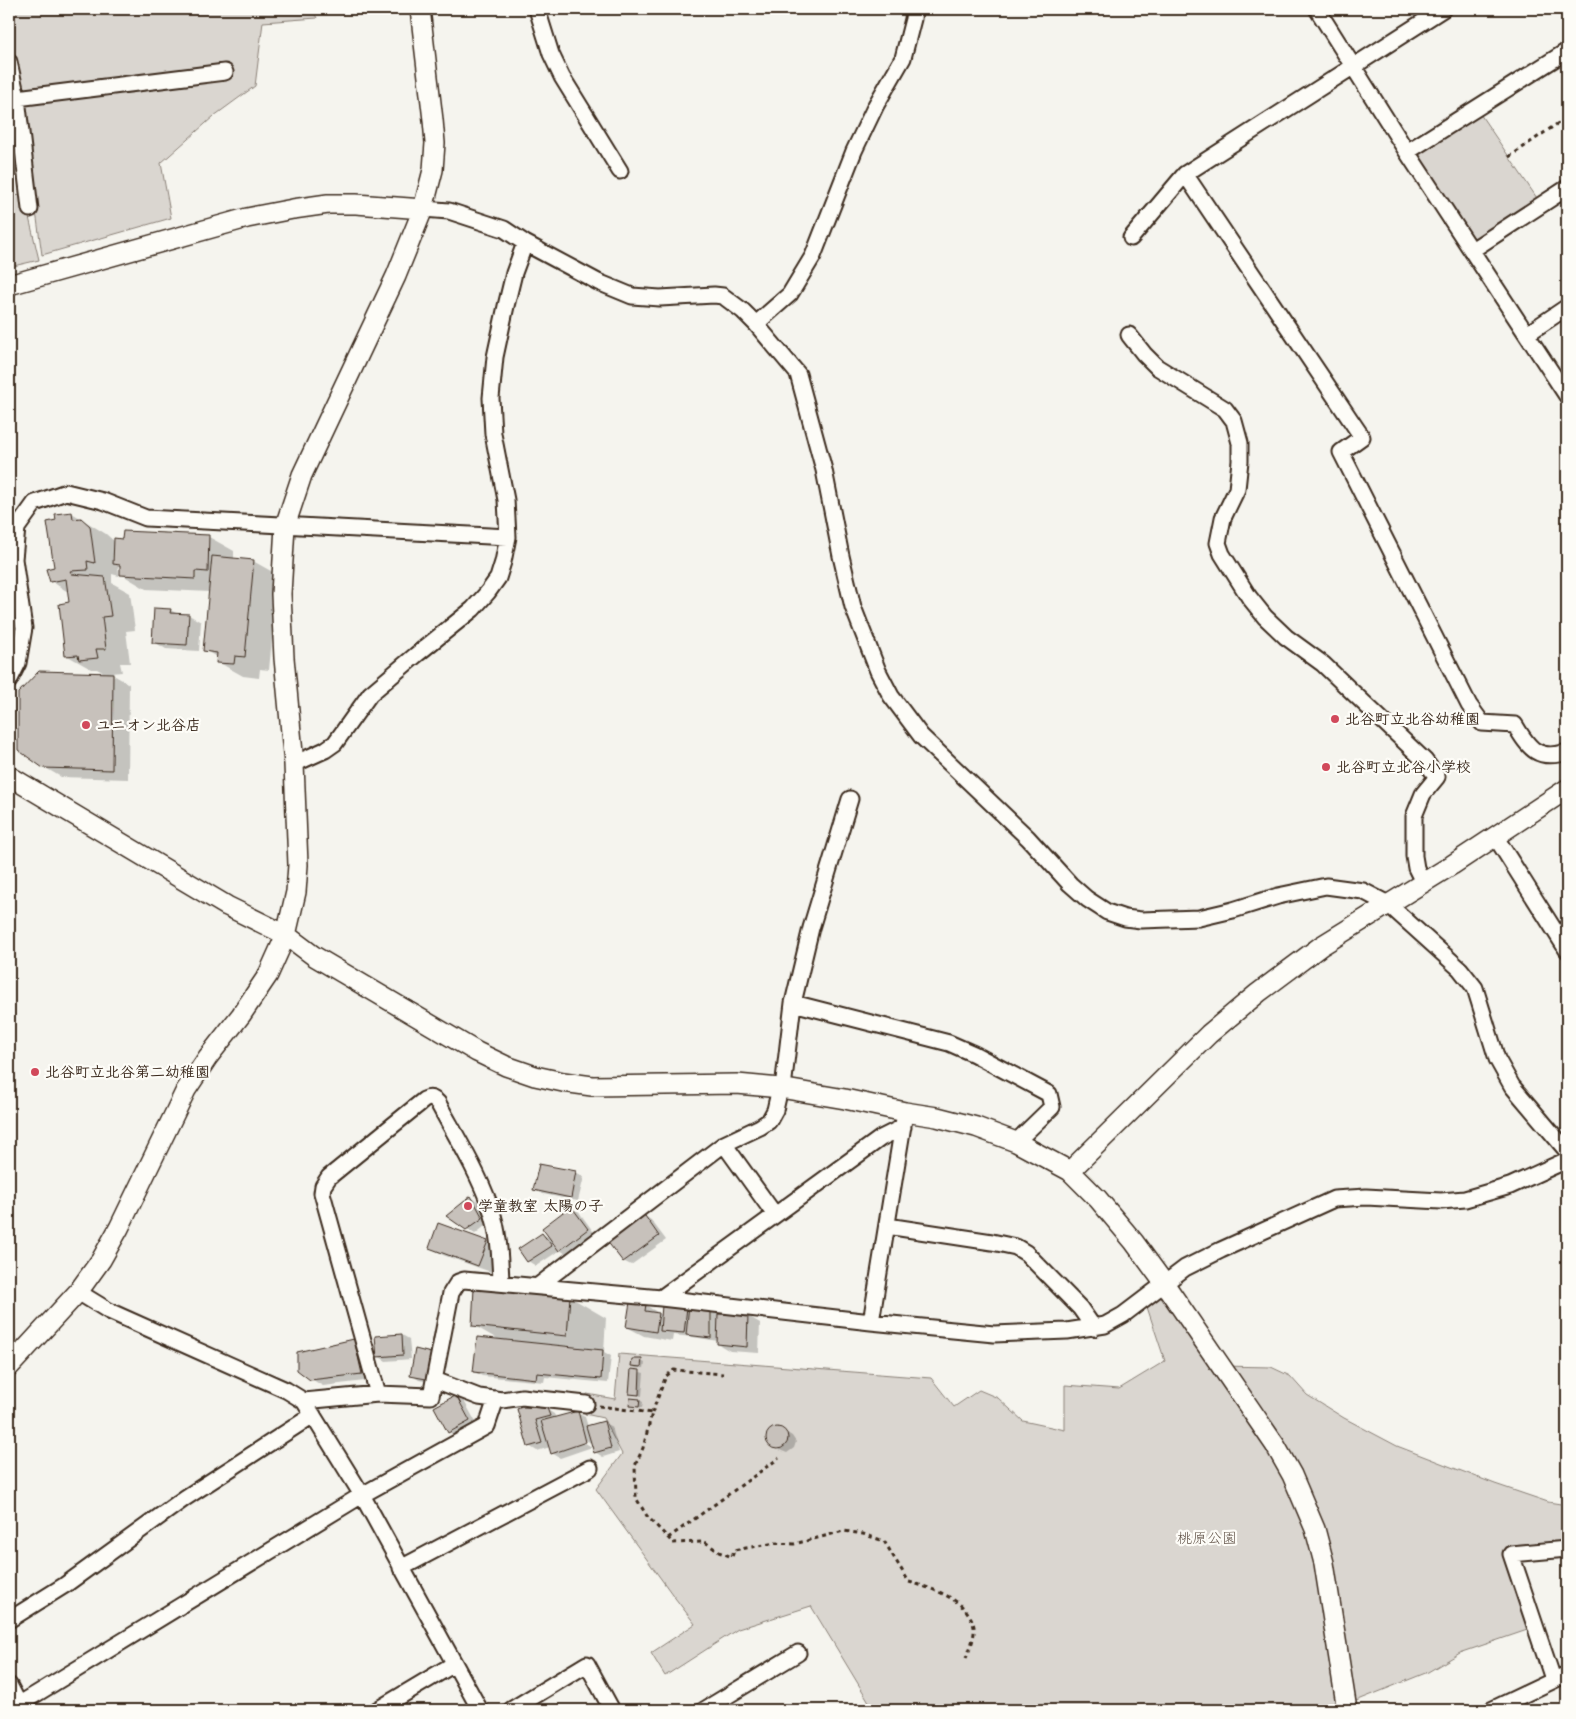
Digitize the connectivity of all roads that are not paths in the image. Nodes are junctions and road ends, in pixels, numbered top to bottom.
1 (420, 9) edge
2 (537, 9) edge
3 (914, 9) edge
4 (1317, 9) edge
5 (1443, 9) edge
6 (1567, 50) edge
7 (9, 62) edge
8 (1354, 66) junction
9 (224, 72) dead end
10 (17, 98) junction
11 (1407, 152) junction
12 (620, 171) dead end
13 (1185, 174) junction
14 (1567, 188) edge
15 (422, 208) junction
16 (30, 209) dead end
17 (1132, 238) dead end
18 (526, 243) junction
19 (1472, 250) junction
20 (9, 285) edge
21 (1567, 307) edge
22 (756, 324) junction
23 (1527, 334) junction
24 (1129, 335) dead end
25 (1567, 396) edge
26 (285, 526) junction
27 (508, 537) junction
28 (15, 648) edge
29 (9, 681) edge
30 (1567, 752) edge
31 (294, 764) junction
32 (9, 776) edge
33 (1566, 792) edge
34 (850, 800) dead end
35 (1495, 836) junction
36 (1423, 882) junction
37 (1388, 904) junction
38 (286, 935) junction
39 (1567, 950) edge
40 (793, 1003) junction
41 (781, 1088) junction
42 (904, 1119) junction
43 (1016, 1142) junction
44 (724, 1144) junction
45 (1567, 1150) edge
46 (1567, 1160) edge
47 (1070, 1171) junction
48 (775, 1215) junction
49 (887, 1226) junction
50 (501, 1282) junction
51 (1164, 1282) junction
52 (538, 1286) junction
53 (78, 1292) junction
54 (661, 1298) junction
55 (871, 1322) junction
56 (1094, 1328) junction
57 (9, 1367) edge
58 (436, 1380) junction
59 (378, 1394) junction
60 (496, 1399) junction
61 (304, 1401) junction
62 (586, 1404) road end
63 (313, 1416) junction
64 (590, 1468) dead end
65 (362, 1495) junction
66 (1567, 1549) edge
67 (402, 1568) junction
68 (9, 1620) edge
69 (798, 1653) dead end
70 (454, 1664) junction
71 (1560, 1677) edge
72 (9, 1685) edge
73 (17, 1708) edge
74 (377, 1710) edge
75 (480, 1710) edge
76 (511, 1710) edge
77 (612, 1710) edge
78 (704, 1710) edge
79 (1347, 1710) edge
80 (1490, 1710) edge

1 - 15 street
2 - 12 street
3 - 22 street
4 - 8 street
5 - 8 street
6 - 11 street
7 - 10 street
8 - 11 street
8 - 13 street
9 - 10 street
10 - 16 street
11 - 19 street
13 - 17 street
13 - 30 street
14 - 19 street
15 - 18 street
15 - 20 street
15 - 26 street
18 - 22 street
18 - 27 street
19 - 23 street
21 - 23 street
22 - 37 street
23 - 25 street
24 - 36 street
26 - 27 street
26 - 28 street
26 - 31 street
27 - 31 street
28 - 29 street
31 - 38 street
32 - 38 street
33 - 35 street
34 - 40 street
35 - 36 street
35 - 39 street
36 - 37 street
37 - 45 street
37 - 47 street
38 - 41 street
38 - 53 street
40 - 41 street
40 - 43 street
41 - 42 street
41 - 44 street
42 - 43 street
42 - 48 street
42 - 49 street
43 - 47 street
44 - 48 street
44 - 52 street
46 - 51 street
47 - 51 street
48 - 54 street
49 - 55 street
49 - 56 street
50 - 52 street
50 - 58 street
50 - 59 street
51 - 56 street
51 - 79 street
52 - 54 street
53 - 57 street
53 - 61 street
54 - 55 street
55 - 56 street
58 - 59 street
58 - 60 street
59 - 61 street
60 - 62 street
60 - 65 street
61 - 63 street
63 - 65 street
63 - 68 street
64 - 67 street
65 - 67 street
65 - 73 street
66 - 71 street
67 - 70 street
69 - 78 street
70 - 74 street
70 - 75 street
71 - 80 street
72 - 73 street
76 - 77 street

